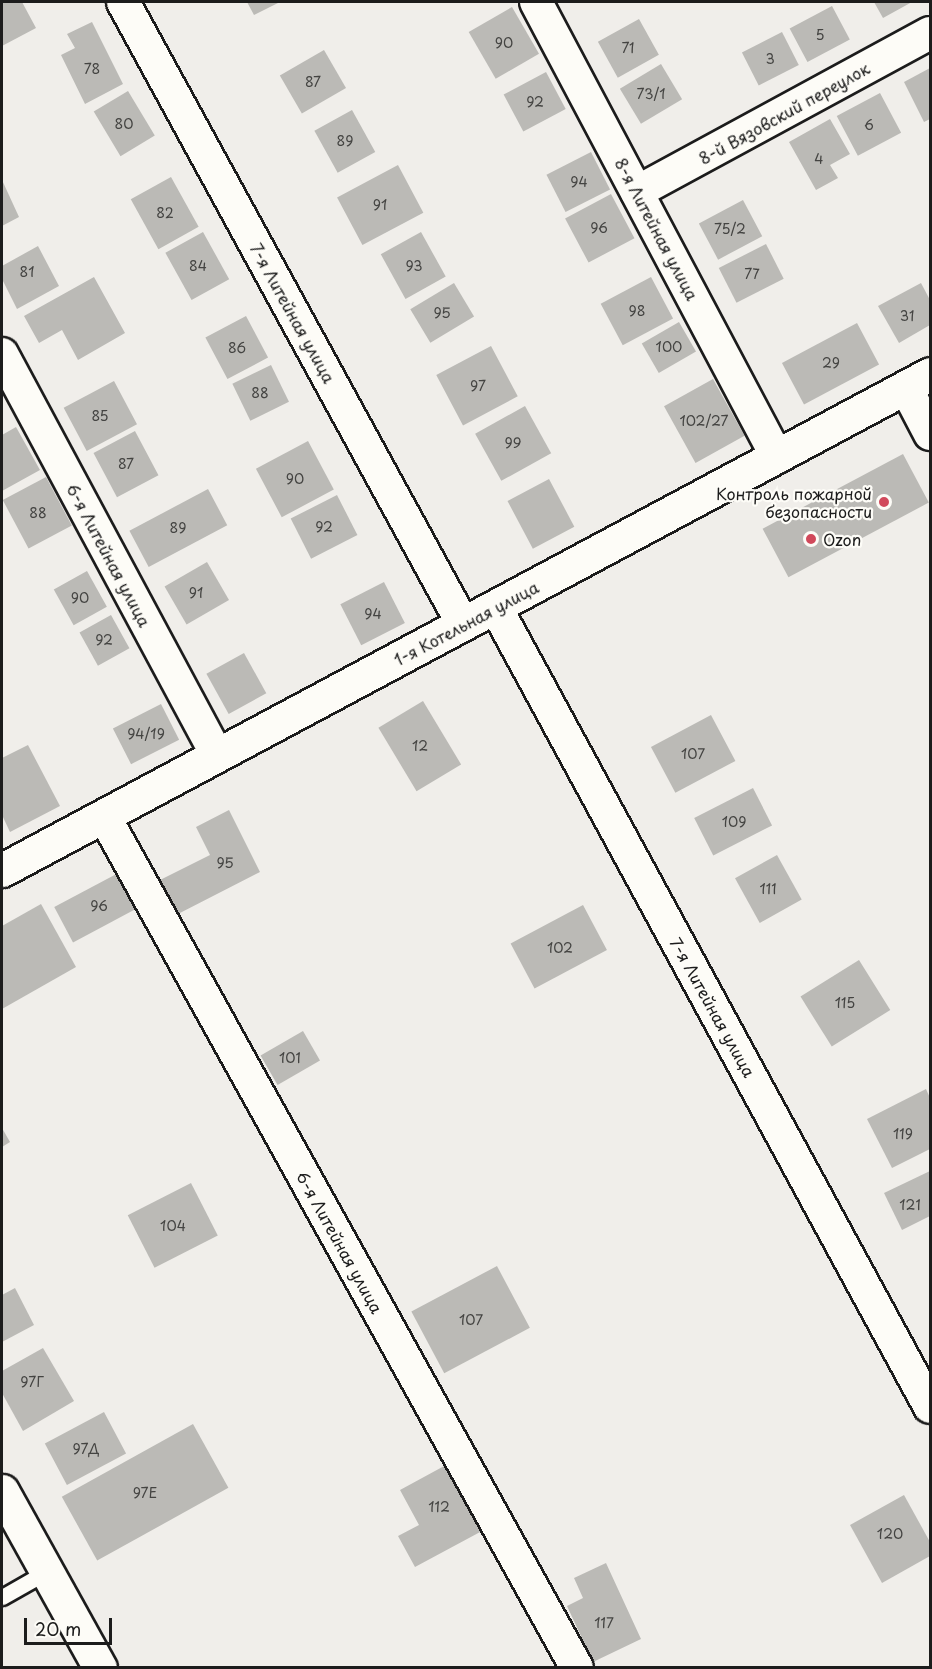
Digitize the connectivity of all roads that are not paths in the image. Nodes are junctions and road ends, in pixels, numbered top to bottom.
1 (123, 2) edge
2 (536, 2) edge
3 (930, 33) edge
4 (637, 192) junction
5 (2, 354) edge
6 (918, 381) edge
7 (930, 434) edge
8 (777, 457) junction
9 (496, 608) junction
10 (463, 624) junction
11 (217, 755) junction
12 (104, 816) junction
13 (2, 870) edge
14 (930, 1407) edge
15 (2, 1491) edge
16 (46, 1572) junction
17 (2, 1597) edge
18 (100, 1668) edge
19 (577, 1668) edge

1 - 10 street, 7-я Литейная улица
2 - 4 street, 8-я Литейная улица
3 - 4 street, 8-й Вязовский переулок
4 - 8 street, 8-я Литейная улица
5 - 11 street, 6-я Литейная улица
6 - 7 street
6 - 8 street, 1-я Котельная улица
8 - 9 street, 1-я Котельная улица
9 - 10 street, 1-я Котельная улица
9 - 14 street, 7-я Литейная улица
10 - 11 street, 1-я Котельная улица
11 - 12 street, 1-я Котельная улица
12 - 13 street, 1-я Котельная улица
12 - 19 street, 6-я Литейная улица
15 - 16 street
16 - 17 lane
16 - 18 street

